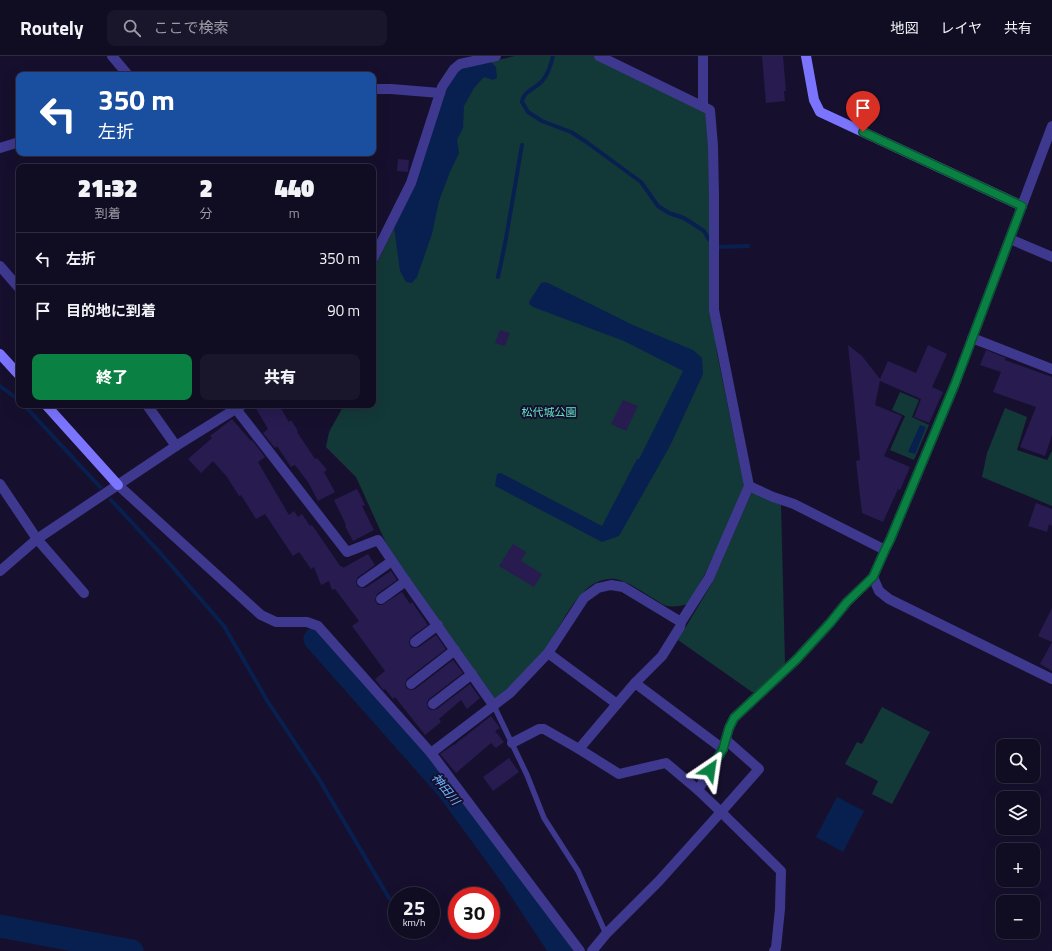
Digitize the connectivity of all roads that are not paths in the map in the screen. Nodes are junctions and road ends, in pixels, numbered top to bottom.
1 (112, 56) edge
2 (496, 56) edge
3 (598, 56) edge
4 (703, 56) edge
5 (806, 56) edge
6 (125, 72) edge
7 (376, 89) edge
8 (440, 93) junction
9 (703, 106) junction
10 (1052, 126) edge
11 (16, 143) edge
12 (0, 148) edge
13 (1022, 206) junction
14 (1010, 239) junction
15 (376, 253) edge
16 (1052, 257) edge
17 (0, 266) edge
18 (16, 285) edge
19 (972, 338) junction
20 (0, 354) edge
21 (1052, 368) edge
22 (16, 372) edge
23 (49, 408) edge
24 (149, 408) edge
25 (237, 408) edge
26 (240, 408) edge
27 (176, 446) junction
28 (0, 484) edge
29 (118, 485) junction
30 (748, 486) junction
31 (37, 539) junction
32 (885, 550) junction
33 (392, 561) junction
34 (0, 571) edge
35 (873, 577) junction
36 (406, 581) junction
37 (362, 582) dead end
38 (84, 593) dead end
39 (381, 599) dead end
40 (681, 622) junction
41 (438, 625) junction
42 (414, 642) dead end
43 (455, 650) junction
44 (548, 653) junction
45 (472, 674) junction
46 (1052, 679) edge
47 (635, 683) junction
48 (411, 684) dead end
49 (433, 704) dead end
50 (617, 704) junction
51 (494, 706) junction
52 (512, 743) junction
53 (725, 745) junction
54 (578, 749) junction
55 (431, 753) junction
56 (698, 790) junction
57 (721, 812) junction
58 (606, 934) junction
59 (580, 951) edge
60 (592, 951) edge
61 (774, 951) edge

1 - 6 street
2 - 8 street
3 - 9 street
4 - 9 street
5 - 13 street
7 - 8 street
8 - 15 street
9 - 30 street
10 - 13 street
11 - 12 street
13 - 14 street
14 - 16 street
14 - 19 street
17 - 18 street
19 - 21 street
19 - 32 street
20 - 22 street
23 - 29 street
24 - 27 street
25 - 27 street
26 - 33 street
27 - 29 street
28 - 31 street
29 - 31 street
29 - 55 street
30 - 32 street
30 - 40 street
31 - 34 street
31 - 38 street
32 - 35 street
33 - 36 street
33 - 37 street
35 - 46 street
35 - 53 street
36 - 39 street
36 - 41 street
40 - 44 street
40 - 47 street
41 - 42 street
41 - 43 street
43 - 45 street
43 - 48 street
44 - 50 street
44 - 51 street
45 - 49 street
45 - 51 street
47 - 50 street
47 - 53 street
50 - 54 street
51 - 52 lane
51 - 55 street
52 - 54 street
52 - 58 lane
53 - 56 street
53 - 57 street
54 - 56 street
55 - 59 street
56 - 57 street
57 - 58 street
57 - 61 street
58 - 60 street

